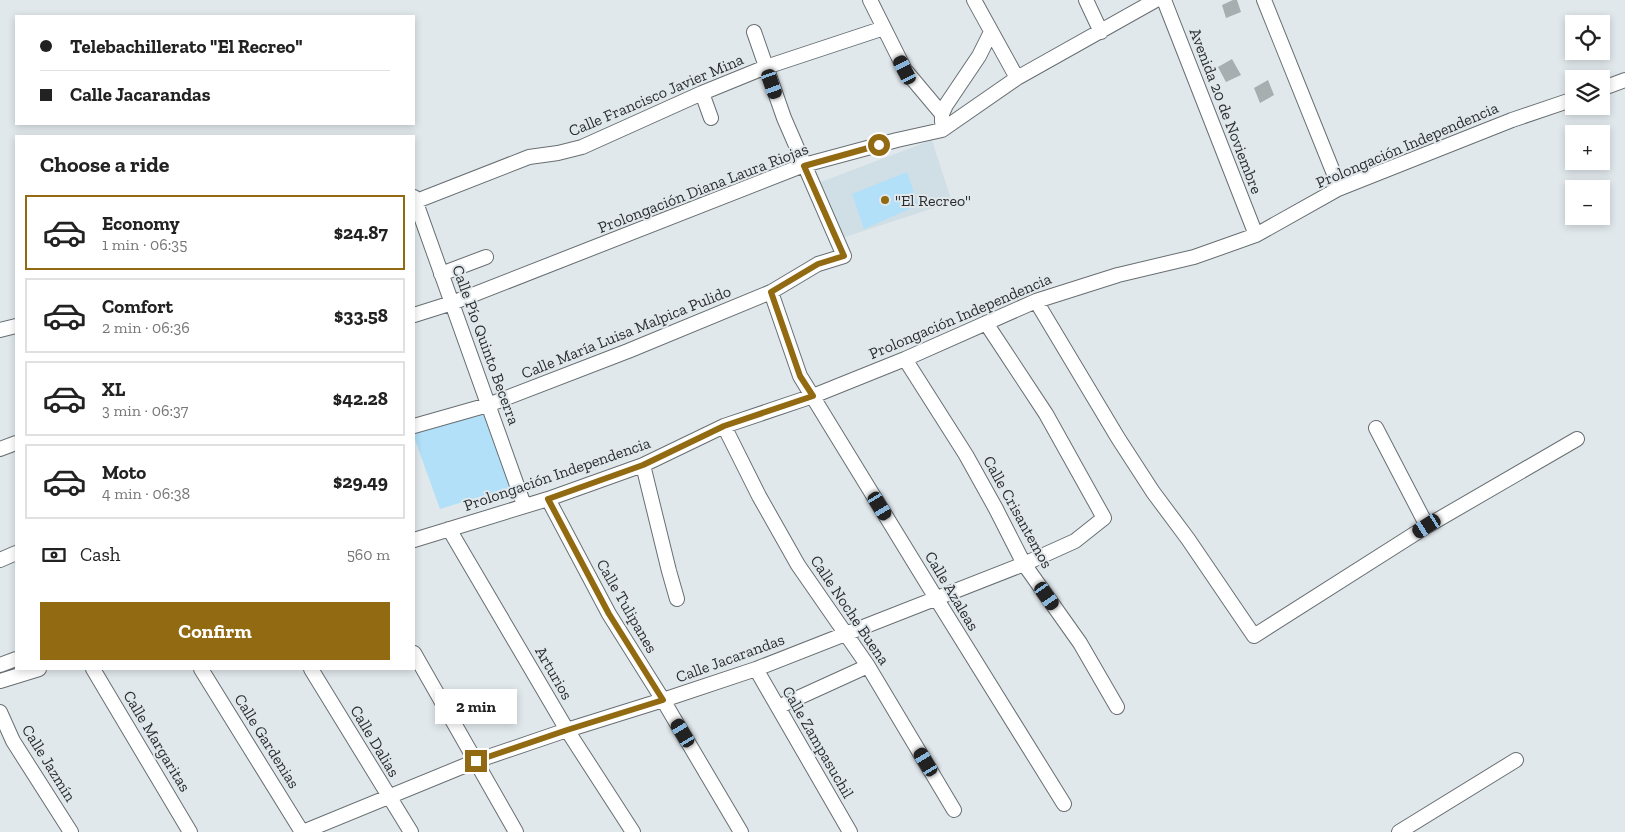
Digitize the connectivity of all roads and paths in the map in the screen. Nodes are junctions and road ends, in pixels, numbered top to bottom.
1 (870, 0) edge
2 (974, 0) edge
3 (1086, 0) edge
4 (1156, 0) edge
5 (1164, 0) edge
6 (1264, 0) edge
7 (884, 28) junction
8 (754, 32) dead end
9 (991, 32) junction
10 (1100, 32) junction
11 (766, 67) junction
12 (1017, 78) junction
13 (1625, 80) edge
14 (1610, 86) edge
15 (702, 93) junction
16 (1565, 102) edge
17 (942, 114) junction
18 (711, 118) dead end
19 (942, 130) junction
20 (804, 166) junction
21 (1338, 189) junction
22 (415, 201) edge
23 (415, 204) edge
24 (1256, 235) junction
25 (486, 257) dead end
26 (441, 274) junction
27 (771, 292) junction
28 (1036, 301) junction
29 (452, 303) junction
30 (415, 315) edge
31 (986, 323) junction
32 (15, 326) edge
33 (0, 330) edge
34 (905, 359) junction
35 (813, 396) junction
36 (488, 405) junction
37 (415, 426) edge
38 (724, 426) junction
39 (1376, 428) dead end
40 (1577, 439) dead end
41 (15, 443) edge
42 (0, 448) edge
43 (643, 465) junction
44 (548, 499) junction
45 (524, 505) junction
46 (1427, 526) junction
47 (449, 529) junction
48 (415, 540) edge
49 (15, 553) edge
50 (0, 560) edge
51 (1024, 564) junction
52 (936, 598) junction
53 (677, 599) dead end
54 (845, 634) junction
55 (415, 655) edge
56 (15, 659) edge
57 (0, 665) edge
58 (868, 666) junction
59 (756, 669) junction
60 (36, 670) edge
61 (94, 670) edge
62 (202, 670) edge
63 (311, 670) edge
64 (0, 681) edge
65 (663, 700) junction
66 (1118, 706) dead end
67 (778, 707) junction
68 (0, 712) edge
69 (567, 730) junction
70 (1516, 760) dead end
71 (476, 761) junction
72 (389, 798) junction
73 (1064, 804) dead end
74 (954, 810) dead end
75 (71, 832) edge
76 (190, 832) edge
77 (303, 832) edge
78 (411, 832) edge
79 (516, 832) edge
80 (633, 832) edge
81 (741, 832) edge
82 (850, 832) edge
83 (1400, 832) edge

1 - 7 street
2 - 9 street
3 - 10 street
4 - 10 street, Prolongación Diana Laura Riojas
5 - 24 street, Avenida 20 de Noviembre
6 - 21 street
7 - 11 street, Calle Francisco Javier Mina
7 - 17 street
8 - 11 street
9 - 12 street
9 - 17 street
10 - 12 street, Prolongación Diana Laura Riojas
11 - 15 street, Calle Francisco Javier Mina
11 - 20 street
12 - 19 street, Prolongación Diana Laura Riojas
13 - 14 street
15 - 18 street
15 - 22 street, Calle Francisco Javier Mina
16 - 21 street, Prolongación Independencia
17 - 19 street
19 - 20 street, Prolongación Diana Laura Riojas
20 - 27 street, Calle María Luisa Malpica Pulido
20 - 29 street, Prolongación Diana Laura Riojas
21 - 24 street, Prolongación Independencia
23 - 26 street, Calle Pío Quinto Becerra
24 - 28 street, Prolongación Independencia
25 - 26 street
26 - 29 street, Calle Pío Quinto Becerra
27 - 35 street, Calle Azaleas
27 - 36 street, Calle María Luisa Malpica Pulido
28 - 31 street, Prolongación Independencia
28 - 46 street
29 - 30 street, Prolongación Diana Laura Riojas
29 - 36 street, Calle Pío Quinto Becerra
31 - 34 street, Prolongación Independencia
31 - 51 street, Calle Jacarandas
32 - 33 street
34 - 35 street, Prolongación Independencia
34 - 51 street, Calle Crisantemos
35 - 38 street, Prolongación Independencia
35 - 52 street, Calle Azaleas
36 - 37 street, Calle María Luisa Malpica Pulido
36 - 45 street, Calle Pío Quinto Becerra
38 - 43 street, Prolongación Independencia
38 - 54 street, Calle Noche Buena
39 - 46 street
40 - 46 street
41 - 42 street
43 - 44 street, Prolongación Independencia
43 - 53 street
44 - 45 street, Prolongación Independencia
44 - 65 street, Calle Tulipanes
45 - 47 street, Prolongación Independencia
47 - 48 street, Prolongación Independencia
47 - 69 street, Arturios
49 - 50 street
51 - 52 street, Calle Jacarandas
51 - 66 street, Calle Crisantemos
52 - 54 street, Calle Jacarandas
52 - 73 street, Calle Azaleas
54 - 58 street, Calle Noche Buena
54 - 59 street, Calle Jacarandas
55 - 71 street
56 - 57 street
58 - 67 street
58 - 74 street, Calle Noche Buena
59 - 65 street, Calle Jacarandas
59 - 67 street, Calle Zampasuchil
60 - 64 street
61 - 76 street, Calle Margaritas
62 - 77 street, Calle Gardenias
63 - 72 street, Calle Dalias
65 - 69 street, Calle Jacarandas
65 - 81 street, Calle Tulipanes
67 - 82 street, Calle Zampasuchil
68 - 75 street, Calle Jazmín
69 - 71 street, Calle Jacarandas
69 - 80 street, Arturios
70 - 83 street
71 - 72 street, Calle Jacarandas
71 - 79 street
72 - 77 street, Calle Jacarandas
72 - 78 street, Calle Dalias

